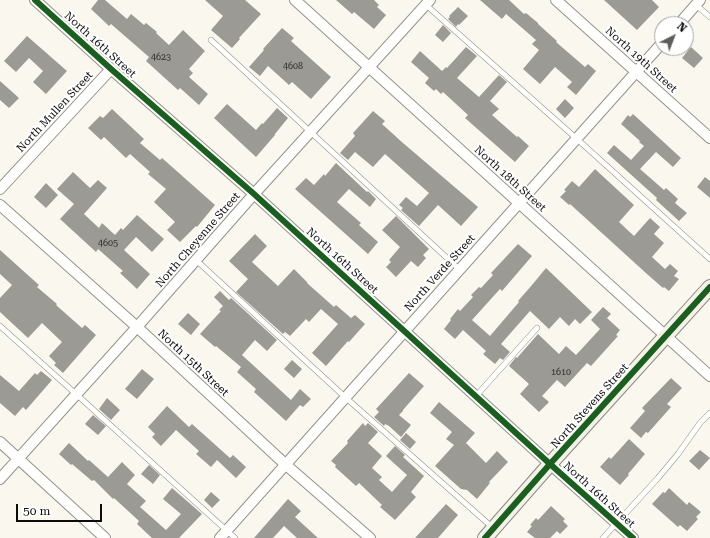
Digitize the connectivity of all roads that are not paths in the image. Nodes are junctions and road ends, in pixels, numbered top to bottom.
1 (35, 0) edge
2 (295, 0) edge
3 (556, 0) edge
4 (428, 2) edge
5 (698, 2) edge
6 (686, 16) edge
7 (710, 17) edge
8 (211, 40) dead end
9 (654, 52) edge
10 (370, 68) junction
11 (111, 69) junction
12 (636, 72) junction
13 (311, 132) junction
14 (710, 138) edge
15 (577, 139) junction
16 (0, 189) edge
17 (254, 194) junction
18 (519, 204) junction
19 (0, 205) edge
20 (710, 259) edge
21 (196, 260) junction
22 (460, 270) junction
23 (710, 287) edge
24 (0, 326) edge
25 (137, 327) junction
26 (537, 328) dead end
27 (404, 331) junction
28 (666, 336) junction
29 (710, 376) edge
30 (76, 394) junction
31 (476, 396) junction
32 (345, 397) junction
33 (710, 413) edge
34 (0, 442) edge
35 (18, 459) junction
36 (285, 464) junction
37 (550, 464) junction
38 (0, 479) edge
39 (616, 524) junction
40 (490, 533) edge
41 (223, 534) edge
42 (106, 538) edge
43 (235, 538) edge
44 (370, 538) edge
45 (603, 538) edge
46 (633, 538) edge

1 - 11 street, North 16th Street
2 - 10 street, North 18th Street
3 - 12 street, North 19th Street
4 - 10 street, North Cheyenne Street
4 - 15 lane
5 - 6 street
5 - 7 lane
8 - 13 lane
9 - 12 street, North Verde Street
10 - 13 street, North Cheyenne Street
10 - 18 street, North 18th Street
11 - 16 street, North Mullen Street
11 - 17 street, North 16th Street
12 - 14 street, North 19th Street
12 - 15 street, North Verde Street
13 - 17 street, North Cheyenne Street
13 - 22 lane
15 - 18 street, North Verde Street
15 - 20 lane
17 - 21 street, North Cheyenne Street
17 - 27 street, North 16th Street
18 - 22 street, North Verde Street
18 - 28 street, North 18th Street
19 - 25 street, North 15th Street
21 - 25 street, North Cheyenne Street
21 - 32 lane
22 - 27 street, North Verde Street
23 - 28 street, North Stevens Street
24 - 30 lane
25 - 30 street, North Cheyenne Street
25 - 36 street, North 15th Street
26 - 31 lane
27 - 31 street, North 16th Street
27 - 32 street, North Verde Street
28 - 29 street, North 18th Street
28 - 37 street, North Stevens Street
30 - 35 street, North Cheyenne Street
30 - 41 lane
31 - 37 street, North 16th Street
32 - 36 street, North Verde Street
32 - 40 lane
33 - 39 lane
34 - 35 street
35 - 38 street, North Cheyenne Street
35 - 42 street
36 - 41 street, North Verde Street
36 - 44 street, North 15th Street
37 - 39 street, North 16th Street
37 - 40 street, North Stevens Street
39 - 45 lane
39 - 46 street, North 16th Street
41 - 43 lane

